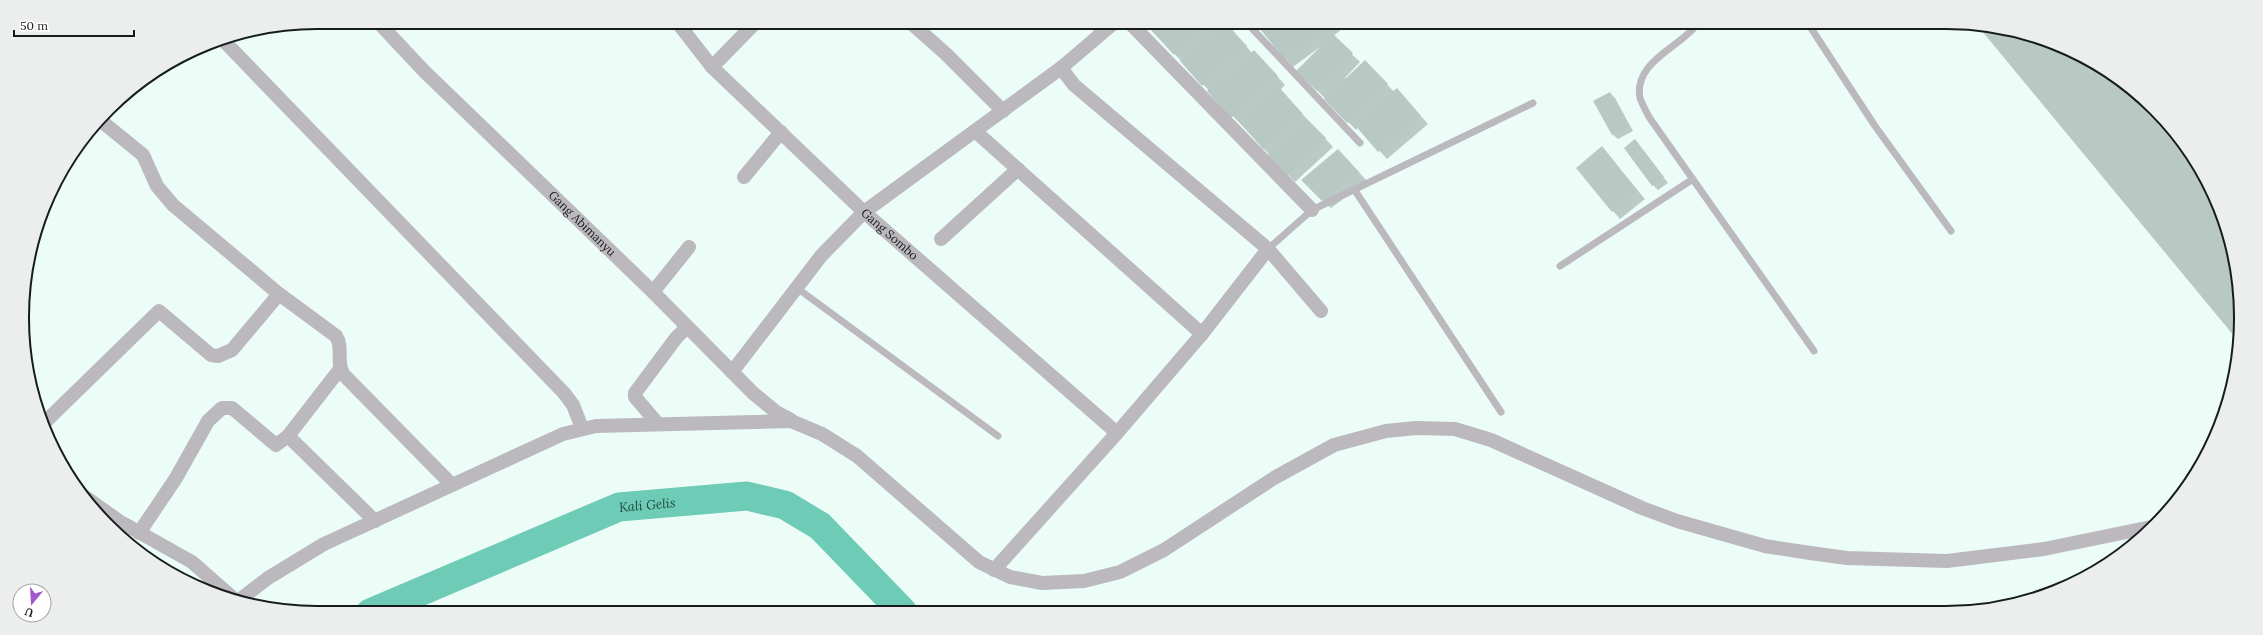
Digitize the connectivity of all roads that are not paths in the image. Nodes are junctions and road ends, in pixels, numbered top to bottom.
1 (385, 29) edge
2 (682, 29) edge
3 (749, 29) edge
4 (918, 29) edge
5 (1100, 29) edge
6 (1136, 29) edge
7 (1253, 29) edge
8 (1694, 29) edge
9 (1812, 29) edge
10 (226, 44) edge
11 (712, 67) junction
12 (1061, 68) junction
13 (1533, 103) dead end
14 (1003, 111) junction
15 (104, 123) edge
16 (976, 131) junction
17 (781, 132) junction
18 (1360, 142) dead end
19 (1018, 169) junction
20 (744, 177) dead end
21 (1693, 179) junction
22 (1354, 189) junction
23 (1312, 210) junction
24 (864, 212) junction
25 (1952, 231) dead end
26 (941, 240) dead end
27 (689, 247) dead end
28 (1268, 249) junction
29 (1560, 266) dead end
30 (797, 288) junction
31 (653, 292) junction
32 (279, 294) junction
33 (1321, 311) dead end
34 (687, 327) junction
35 (1202, 334) junction
36 (1814, 351) dead end
37 (340, 369) junction
38 (732, 372) junction
39 (1501, 412) dead end
40 (48, 419) edge
41 (791, 421) junction
42 (658, 424) junction
43 (582, 428) junction
44 (1117, 433) junction
45 (288, 436) junction
46 (998, 436) dead end
47 (452, 485) junction
48 (100, 507) edge
49 (375, 520) junction
50 (2142, 529) edge
51 (139, 533) junction
52 (994, 570) junction
53 (223, 590) edge
54 (244, 596) edge

1 - 31 street, Gang Abimanyu
2 - 11 street, Gang Sombo
3 - 11 street
4 - 14 street
5 - 12 street
6 - 23 street
7 - 18 lane
8 - 21 lane
9 - 25 lane
10 - 43 street
11 - 17 street, Gang Sombo
12 - 14 street
12 - 28 street
13 - 22 lane
14 - 16 street
15 - 32 street
16 - 19 street
16 - 24 street
17 - 20 street
17 - 24 street, Gang Sombo
19 - 26 street
19 - 35 street
21 - 29 lane
21 - 36 lane
22 - 23 lane
22 - 39 lane
23 - 28 lane
24 - 30 street
24 - 44 street, Gang Sombo
27 - 31 street
28 - 33 street
28 - 35 street
30 - 38 street
30 - 46 lane
31 - 34 street, Gang Abimanyu
32 - 37 street
32 - 40 street
34 - 38 street, Gang Abimanyu
34 - 42 street
35 - 44 street
37 - 45 street
37 - 47 street
38 - 41 street, Gang Abimanyu
41 - 42 street
41 - 52 street
42 - 43 street
43 - 47 street
44 - 52 street
45 - 49 street
45 - 51 street
47 - 49 street
48 - 51 street
49 - 54 street
50 - 52 street
51 - 53 street

